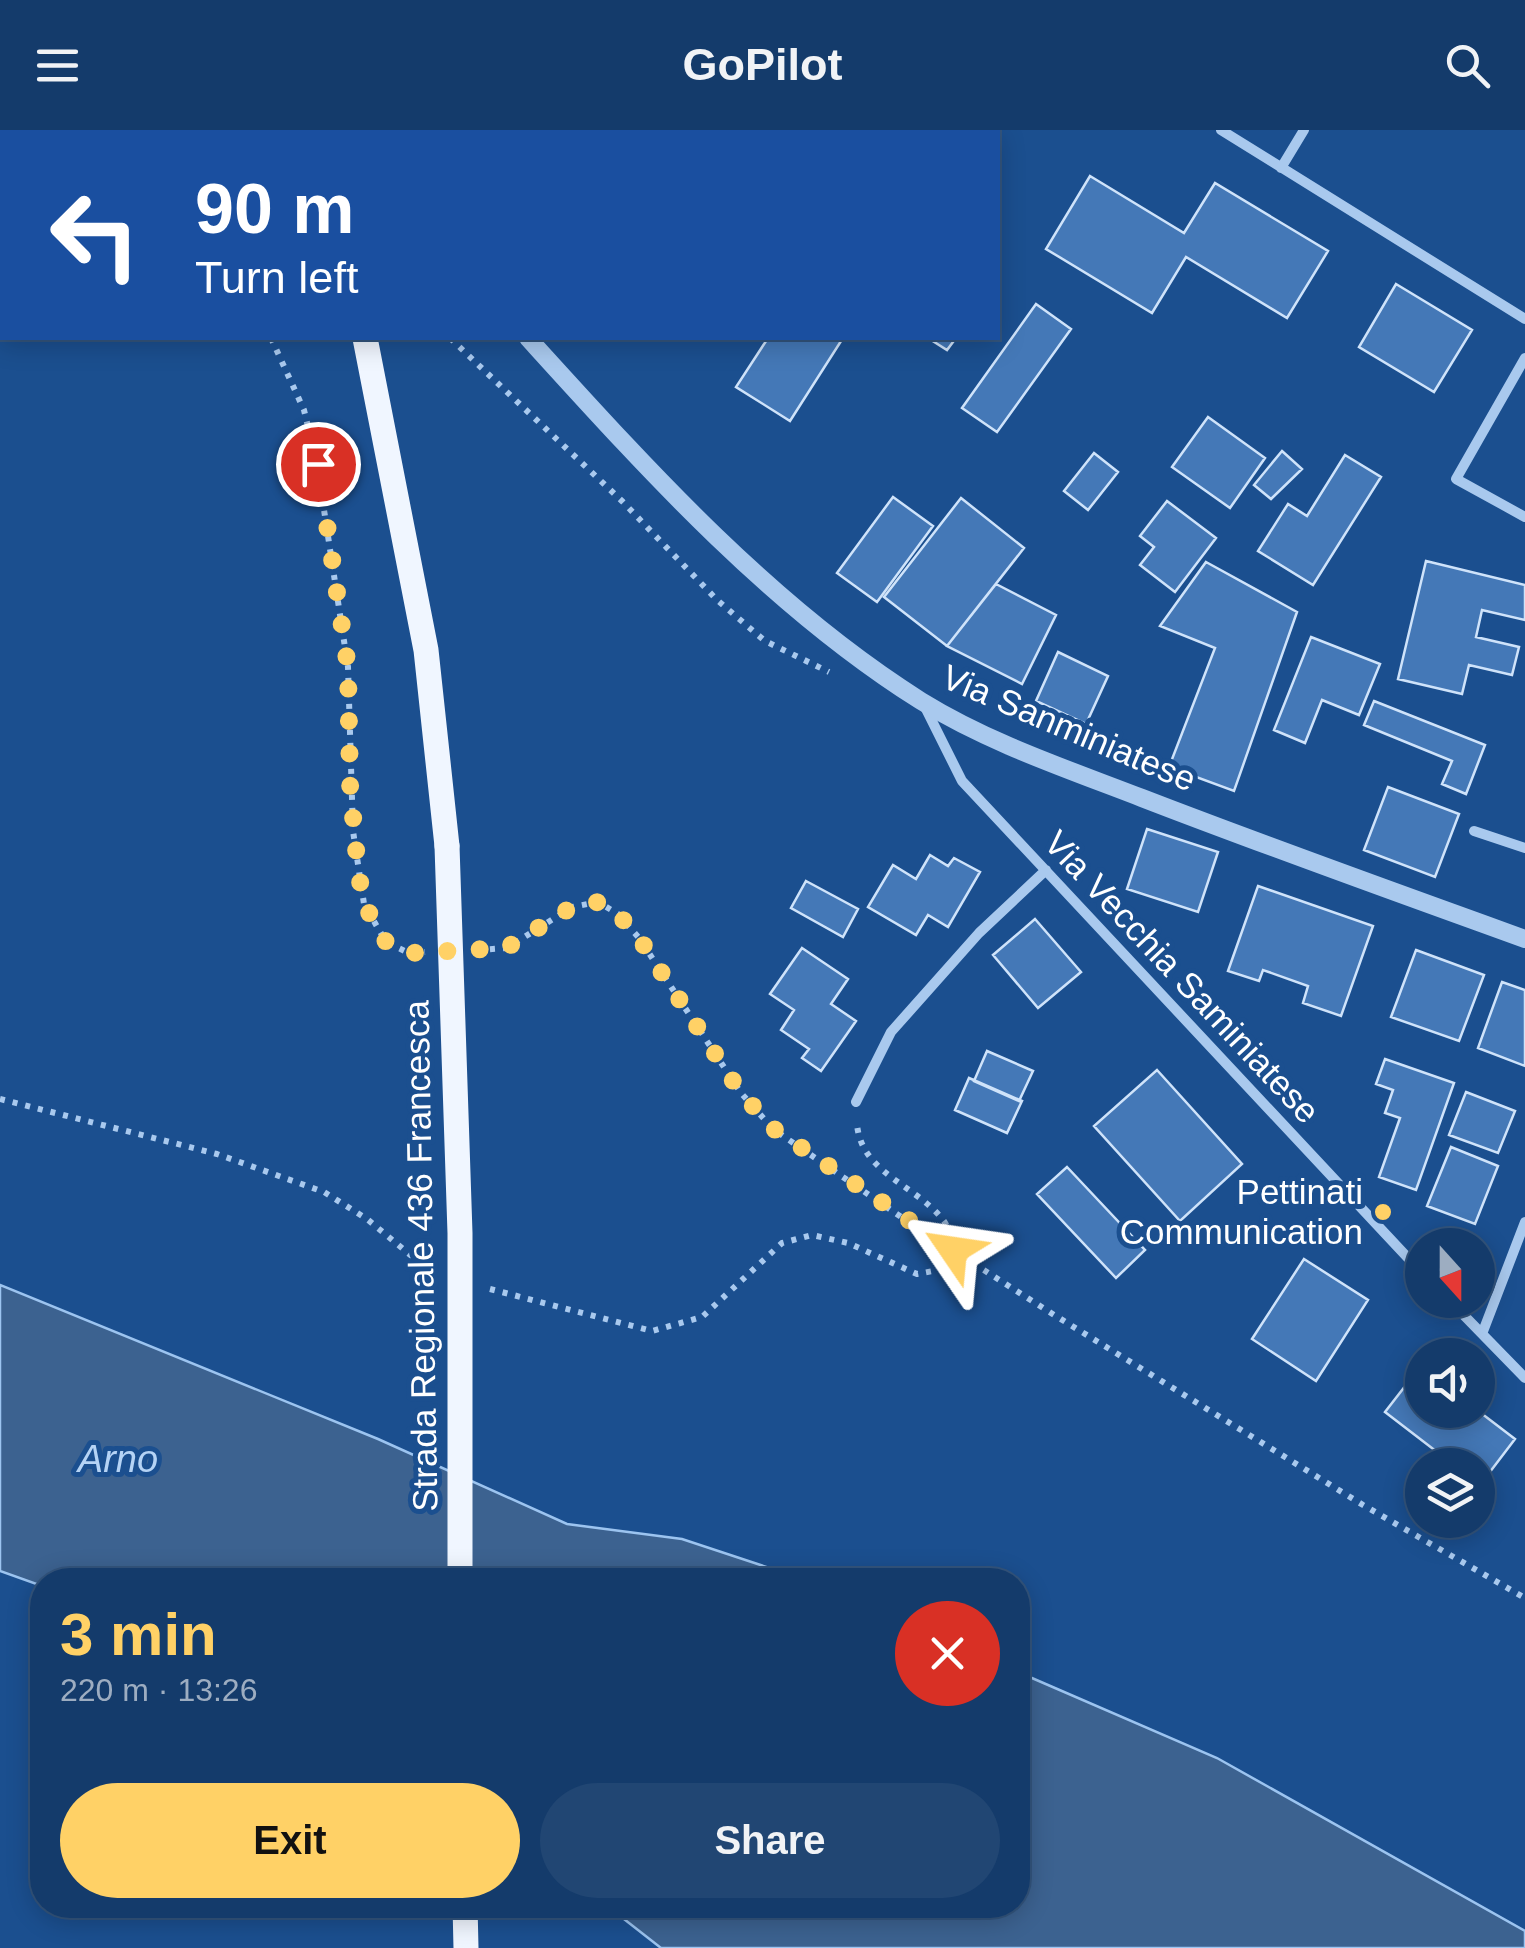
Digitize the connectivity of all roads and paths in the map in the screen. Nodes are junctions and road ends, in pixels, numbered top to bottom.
1 (1221, 130) edge
2 (1304, 130) edge
3 (1282, 168) junction
4 (1525, 319) edge
5 (272, 340) edge
6 (366, 340) edge
7 (452, 340) edge
8 (530, 340) edge
9 (1525, 358) edge
10 (1525, 517) edge
11 (843, 678) dead end
12 (923, 702) junction
13 (1474, 831) dead end
14 (1525, 848) edge
15 (1046, 870) junction
16 (1525, 939) edge
17 (468, 950) dead end
18 (429, 952) dead end
19 (0, 1098) edge
20 (856, 1102) joint
21 (1525, 1222) edge
22 (953, 1250) junction
23 (1405, 1255) edge
24 (432, 1266) dead end
25 (487, 1288) dead end
26 (1466, 1318) edge
27 (1482, 1334) junction
28 (1525, 1378) edge
29 (460, 1568) edge
30 (1525, 1598) edge
31 (465, 1918) edge
32 (466, 1948) edge

1 - 3 street
2 - 3 street
3 - 4 street
5 - 18 path
6 - 29 main road, Strada Regionale 436 Francesca, bridge
7 - 11 path
8 - 12 street, Via Sanminiatese
9 - 10 street
12 - 15 street, Via Vecchia Saminiatese
12 - 16 street, Via Sanminiatese
13 - 14 street
15 - 20 street
15 - 23 street, Via Vecchia Saminiatese
17 - 22 path
19 - 24 path
20 - 22 path
21 - 27 street
22 - 25 path
22 - 30 path
26 - 27 street
27 - 28 street
31 - 32 main road

